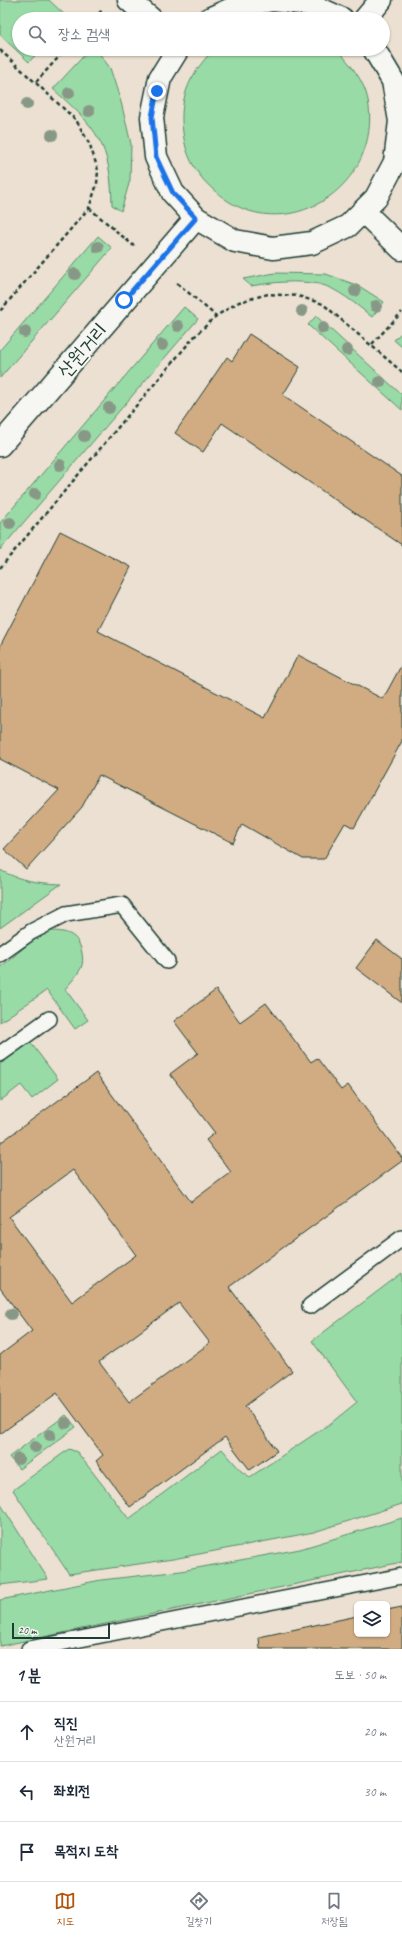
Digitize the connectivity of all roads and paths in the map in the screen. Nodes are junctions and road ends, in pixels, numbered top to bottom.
1 (129, 0) edge
2 (381, 0) edge
3 (143, 12) edge
4 (225, 12) edge
5 (327, 12) edge
6 (371, 12) edge
7 (0, 50) edge
8 (60, 56) edge
9 (174, 56) edge
10 (378, 56) edge
11 (36, 82) junction
12 (363, 211) junction
13 (196, 218) junction
14 (402, 249) edge
15 (0, 311) edge
16 (402, 312) edge
17 (372, 344) junction
18 (402, 372) edge
19 (0, 445) edge
20 (0, 568) edge
21 (0, 954) edge
22 (167, 961) dead end
23 (49, 1019) dead end
24 (0, 1054) edge
25 (402, 1238) edge
26 (310, 1306) dead end
27 (402, 1576) edge
28 (29, 1649) edge

1 - 3 main road
2 - 6 main road
4 - 5 main road
7 - 11 path
8 - 11 path
9 - 13 main road
10 - 12 main road
11 - 15 path
12 - 13 main road
12 - 14 main road
13 - 19 main road, 산원거리
16 - 17 path
17 - 18 path
17 - 20 path
21 - 22 lane
23 - 24 lane
25 - 26 lane
27 - 28 lane

